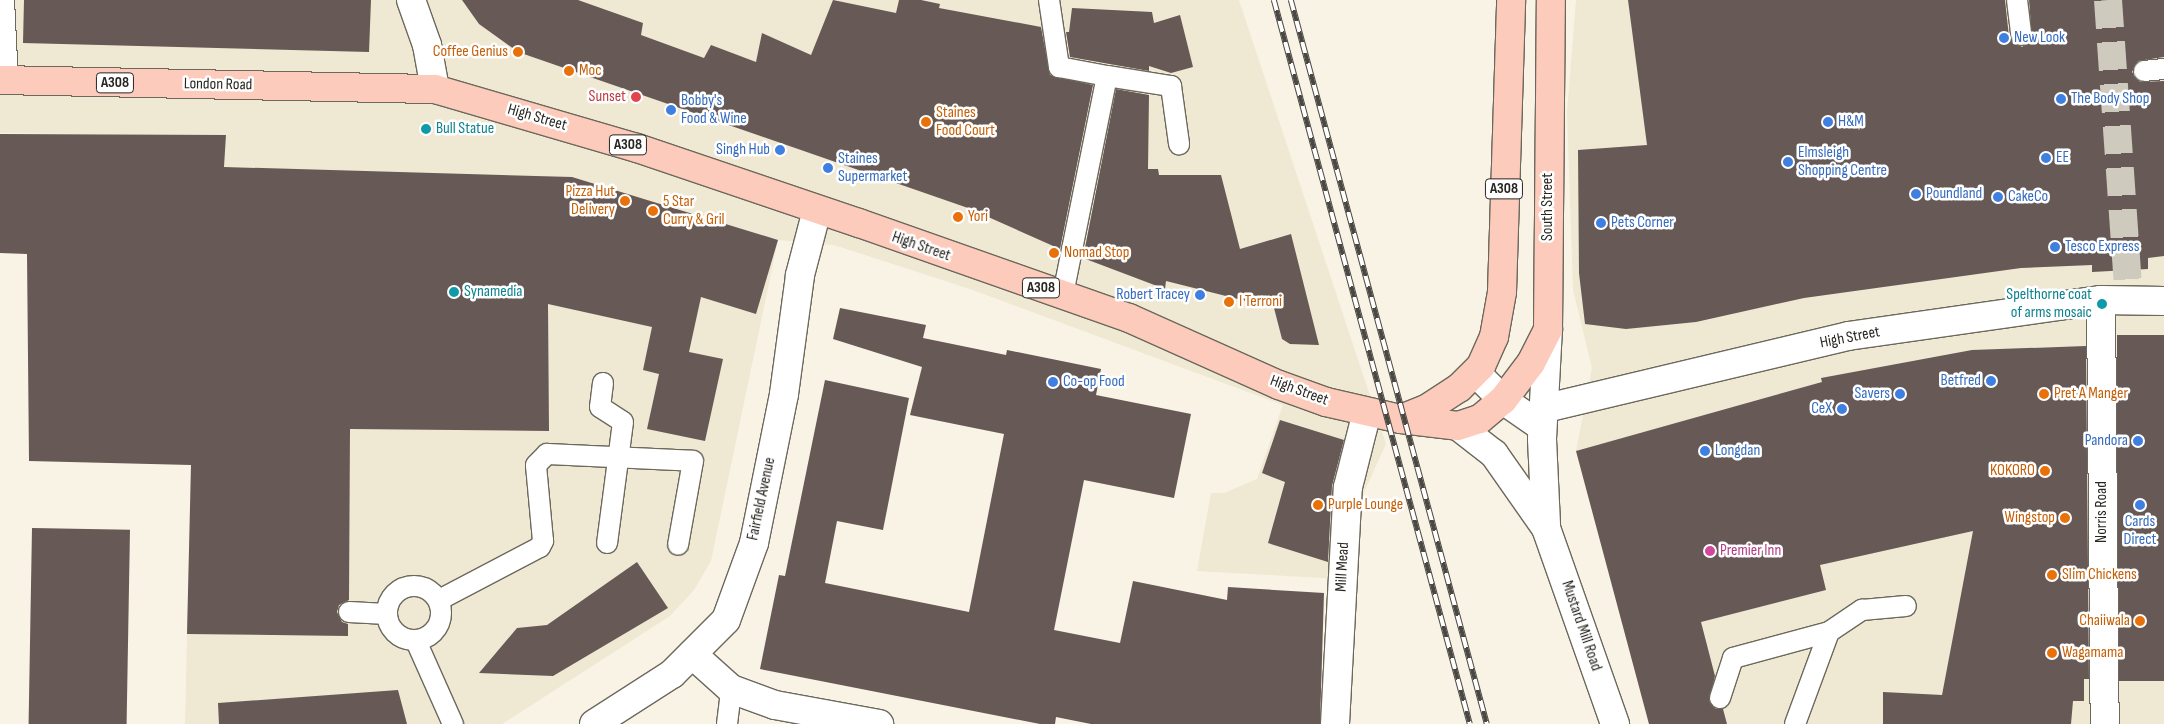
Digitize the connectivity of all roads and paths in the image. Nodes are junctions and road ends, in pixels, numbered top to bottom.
1 (4, 0) edge
2 (411, 0) edge
3 (1049, 0) edge
4 (1511, 0) edge
5 (1551, 0) edge
6 (2017, 0) edge
7 (2021, 35) dead end
8 (2164, 69) edge
9 (2144, 71) dead end
10 (1107, 76) junction
11 (4, 80) edge
12 (436, 89) junction
13 (1179, 144) dead end
14 (817, 210) junction
15 (1063, 295) junction
16 (2101, 300) junction
17 (2164, 301) edge
18 (1548, 329) junction
19 (1476, 373) junction
20 (603, 383) dead end
21 (1504, 400) junction
22 (1367, 412) junction
23 (1542, 418) junction
24 (1401, 419) junction
25 (1458, 426) junction
26 (620, 456) junction
27 (1546, 528) junction
28 (606, 542) dead end
29 (678, 545) dead end
30 (439, 600) junction
31 (1906, 606) dead end
32 (348, 612) dead end
33 (387, 614) junction
34 (1830, 632) junction
35 (416, 641) junction
36 (692, 654) junction
37 (731, 689) junction
38 (1720, 698) dead end
39 (453, 724) edge
40 (594, 724) edge
41 (727, 724) edge
42 (879, 724) edge
43 (1335, 724) edge
44 (1615, 724) edge
45 (1795, 724) edge
46 (2104, 724) edge

1 - 11 lane
2 - 12 street
3 - 10 lane
4 - 19 main road, A308
5 - 18 main road, South Street / A308
6 - 7 lane
8 - 9 lane
10 - 13 lane
10 - 15 lane
11 - 12 main road, London Road / A308
12 - 14 main road, High Street / A308
14 - 15 main road, High Street / A308
14 - 36 street, Fairfield Avenue
15 - 22 main road, High Street / A308
16 - 17 street, High Street
16 - 23 street, High Street
16 - 46 street, Norris Road
18 - 21 main road, South Street / A308
18 - 23 street, Mustard Mill Road
19 - 21 street
19 - 24 main road, A308
20 - 26 lane
21 - 23 street
21 - 25 main road, High Street / A308
22 - 24 main road, High Street / A308
22 - 43 street, Mill Mead
23 - 27 street, Mustard Mill Road
24 - 25 main road, High Street / A308
25 - 27 street, Mustard Mill Road
26 - 28 lane
26 - 29 lane
26 - 30 lane
27 - 44 street, Mustard Mill Road
30 - 33 lane
30 - 35 lane
31 - 34 lane
32 - 33 lane
33 - 35 lane
34 - 38 lane
34 - 45 lane
35 - 39 lane
36 - 37 street
36 - 40 street, Fairfield Avenue
37 - 41 lane
37 - 42 street

